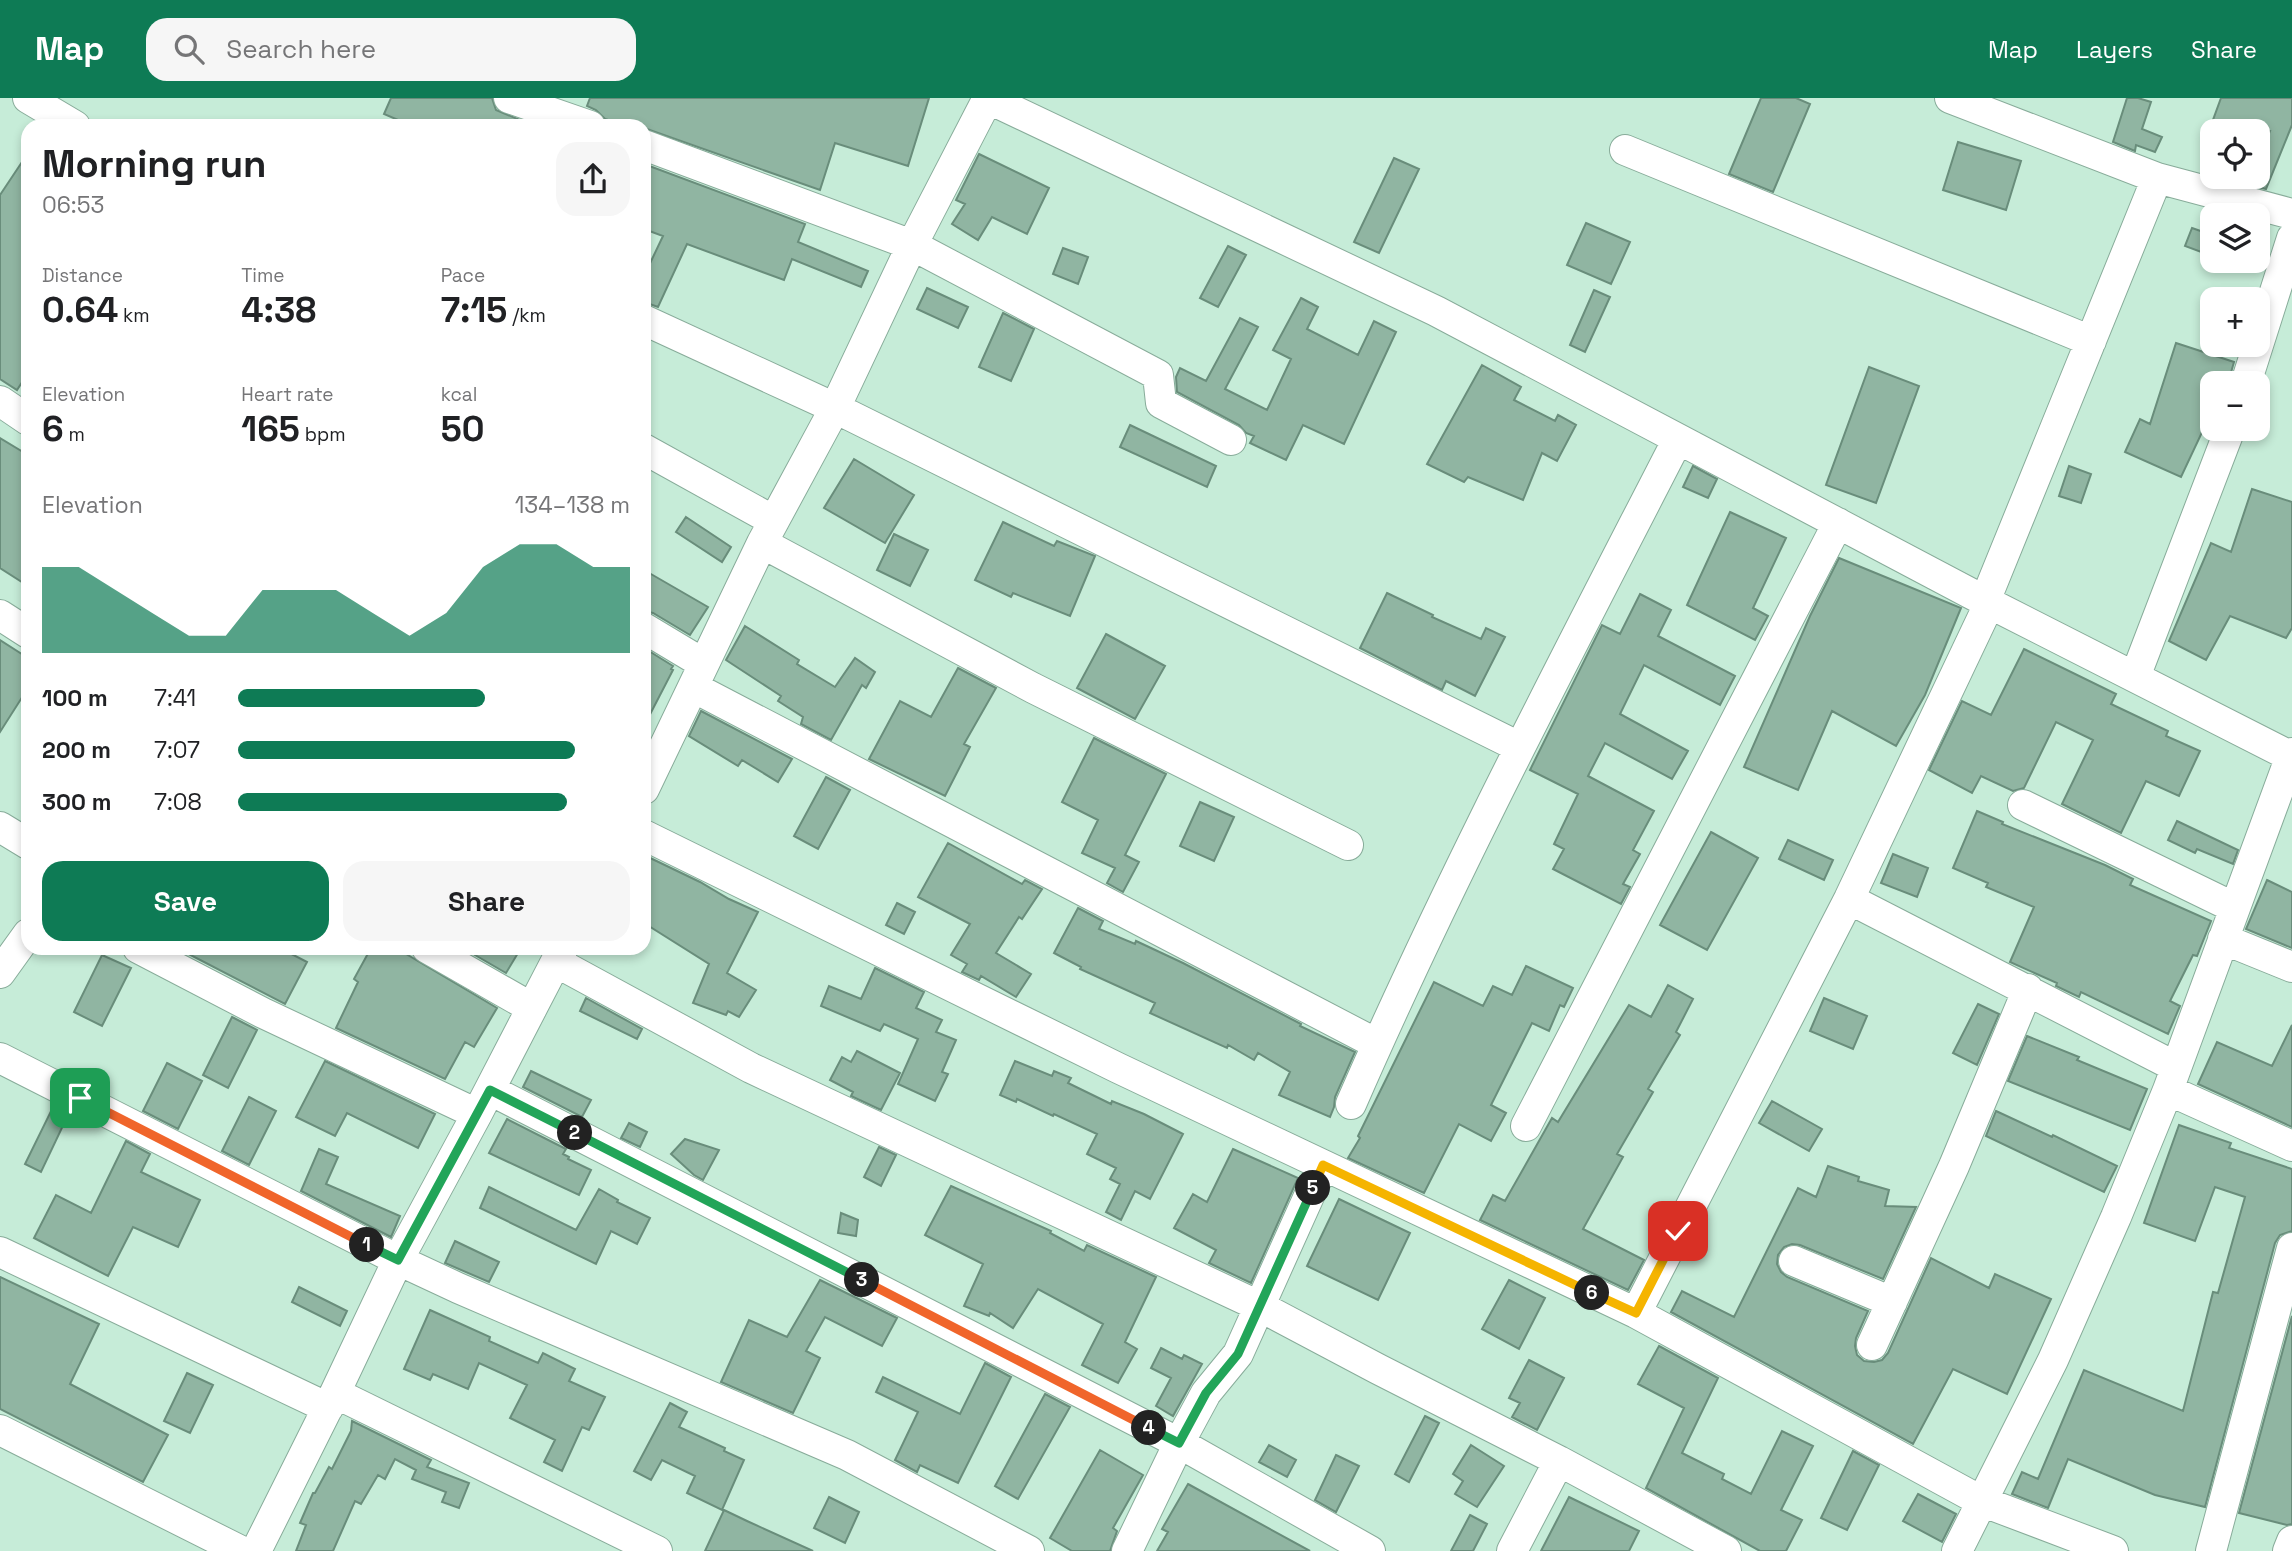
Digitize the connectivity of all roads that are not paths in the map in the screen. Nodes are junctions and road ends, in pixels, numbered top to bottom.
1 (28, 98) edge
2 (509, 98) edge
3 (988, 98) edge
4 (1950, 98) edge
5 (576, 114) edge
6 (63, 119) edge
7 (651, 148) edge
8 (1625, 150) dead end
9 (2157, 178) junction
10 (2292, 214) edge
11 (2292, 238) edge
12 (912, 245) junction
13 (651, 323) edge
14 (2091, 341) junction
15 (2250, 371) edge
16 (0, 401) edge
17 (835, 408) junction
18 (21, 413) edge
19 (1678, 439) junction
20 (1231, 440) dead end
21 (2225, 441) edge
22 (651, 454) edge
23 (1838, 523) junction
24 (768, 532) junction
25 (1987, 602) junction
26 (0, 615) edge
27 (21, 628) edge
28 (651, 634) edge
29 (698, 676) junction
30 (2135, 677) junction
31 (1519, 747) junction
32 (2291, 756) edge
33 (651, 774) edge
34 (2023, 806) dead end
35 (0, 827) edge
36 (651, 838) edge
37 (21, 840) edge
38 (1348, 845) dead end
39 (1849, 899) junction
40 (2235, 908) junction
41 (2223, 939) junction
42 (21, 944) edge
43 (151, 955) edge
44 (439, 955) edge
45 (559, 955) edge
46 (2292, 967) edge
47 (0, 973) edge
48 (2028, 989) junction
49 (532, 1008) junction
50 (1377, 1044) junction
51 (0, 1058) edge
52 (2172, 1078) junction
53 (484, 1102) junction
54 (1351, 1104) dead end
55 (1526, 1126) dead end
56 (2292, 1146) edge
57 (1323, 1165) junction
58 (2292, 1248) edge
59 (0, 1252) edge
60 (398, 1260) junction
61 (1794, 1261) dead end
62 (1892, 1302) junction
63 (1259, 1306) junction
64 (1636, 1313) junction
65 (1872, 1345) dead end
66 (331, 1400) junction
67 (0, 1430) edge
68 (1179, 1443) junction
69 (1559, 1461) junction
70 (1981, 1501) junction
71 (2292, 1541) edge
72 (241, 1551) edge
73 (256, 1551) edge
74 (657, 1551) edge
75 (1029, 1551) edge
76 (1127, 1551) edge
77 (1370, 1551) edge
78 (1512, 1551) edge
79 (1726, 1551) edge
80 (1957, 1551) edge
81 (2113, 1551) edge
82 (2211, 1551) edge
83 (2288, 1551) edge

1 - 6 street
2 - 5 street
3 - 12 street
3 - 19 street
4 - 9 street
7 - 12 street
8 - 14 street
9 - 10 street
9 - 14 street
11 - 15 street
12 - 17 street
12 - 20 street
13 - 17 street
14 - 25 street
16 - 18 street
17 - 24 street
17 - 31 street
19 - 23 street
19 - 31 street
21 - 30 street
22 - 24 street
23 - 25 street
23 - 55 street
24 - 29 street
24 - 38 street
25 - 30 street
25 - 39 street
26 - 27 street
28 - 29 street
29 - 33 street
29 - 50 street
30 - 32 street
31 - 50 street
32 - 40 street
34 - 40 street
35 - 37 street
36 - 57 street
39 - 48 street
39 - 64 street
40 - 41 street
41 - 46 street
41 - 52 street
42 - 47 street
43 - 53 street
44 - 49 street
45 - 49 street
45 - 63 street
48 - 52 street
48 - 62 street
49 - 53 street
50 - 54 street
51 - 60 street
52 - 56 street
52 - 70 street
53 - 60 street
53 - 68 street
57 - 63 street
57 - 64 street
58 - 82 street
59 - 66 street
60 - 66 street
60 - 75 street
61 - 62 street
62 - 65 street
63 - 68 street
63 - 69 street
64 - 70 street
66 - 73 street
66 - 74 street
67 - 72 street
68 - 76 street
68 - 77 street
69 - 78 street
69 - 79 street
70 - 80 street
70 - 81 street
71 - 83 street

